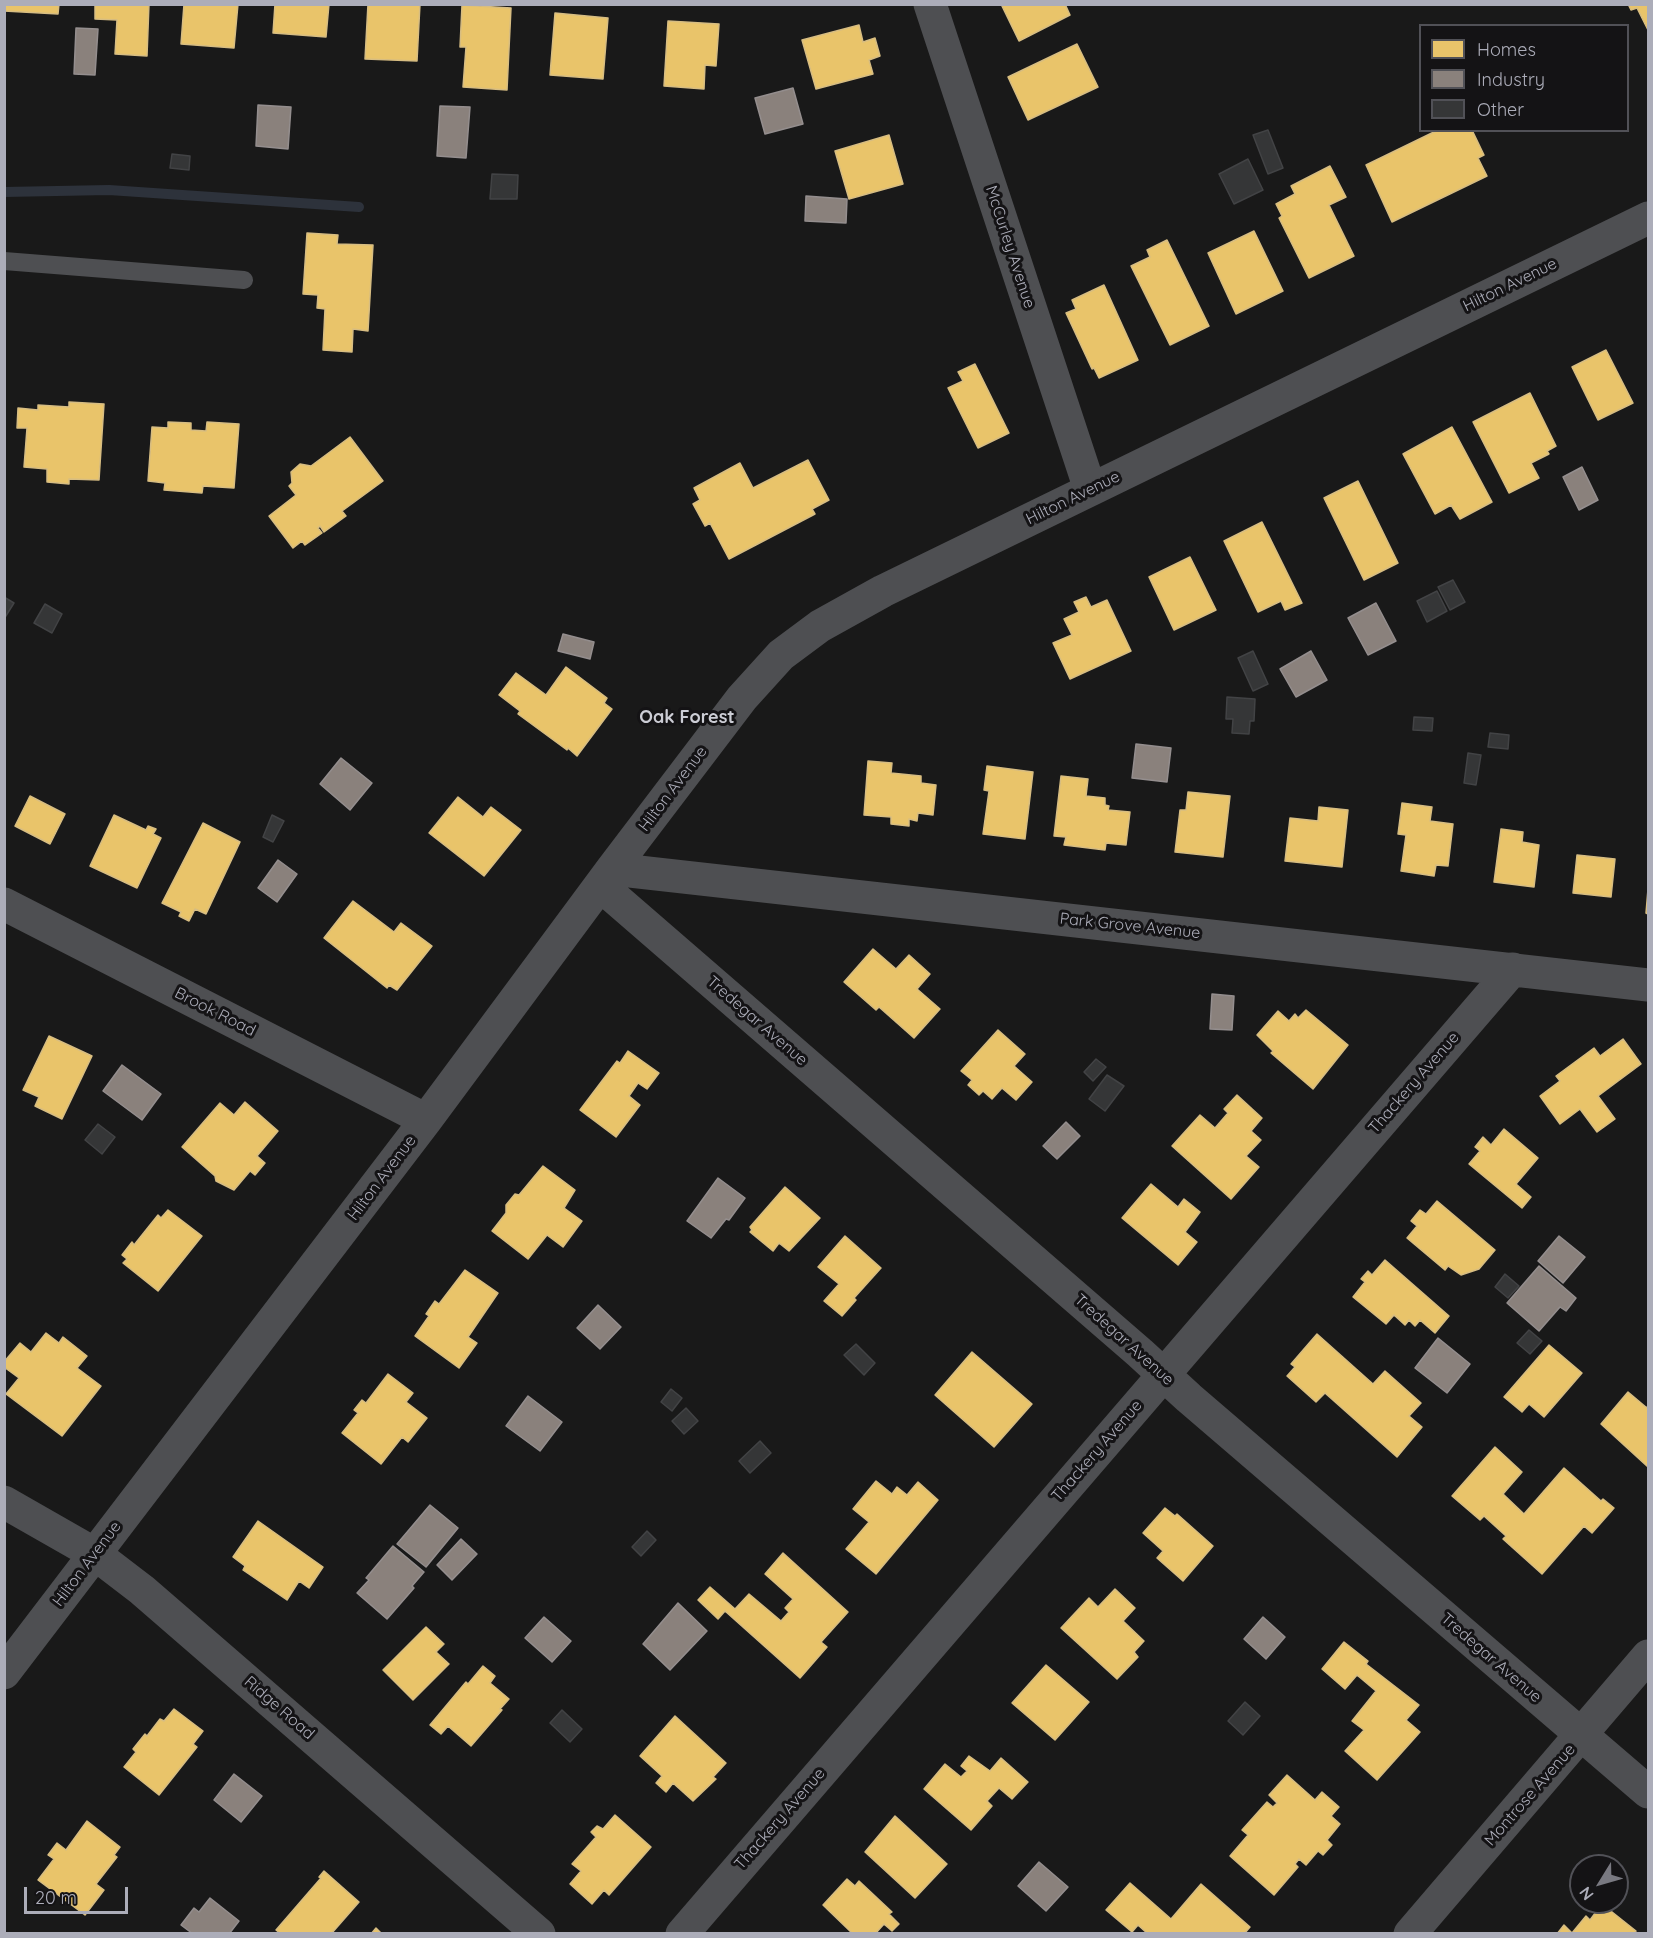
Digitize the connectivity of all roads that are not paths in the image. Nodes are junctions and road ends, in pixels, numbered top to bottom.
1 (930, 4) edge
2 (1648, 218) edge
3 (4, 261) edge
4 (244, 280) dead end
5 (1090, 489) junction
6 (606, 877) junction
7 (4, 904) edge
8 (1513, 969) junction
9 (1648, 985) edge
10 (426, 1120) junction
11 (1163, 1374) junction
12 (4, 1502) edge
13 (95, 1554) junction
14 (1648, 1656) edge
15 (4, 1672) edge
16 (1581, 1735) junction
17 (1648, 1792) edge
18 (539, 1934) edge
19 (682, 1934) edge
20 (1410, 1934) edge

1 - 5 street, McCurley Avenue
2 - 5 street, Hilton Avenue
3 - 4 lane
5 - 6 street, Hilton Avenue
6 - 8 street, Park Grove Avenue
6 - 10 street, Hilton Avenue
6 - 11 street, Tredegar Avenue
7 - 10 street, Brook Road
8 - 9 street, Park Grove Avenue
8 - 11 street, Thackery Avenue
10 - 13 street, Hilton Avenue
11 - 16 street, Tredegar Avenue
11 - 19 street, Thackery Avenue
12 - 13 street, Ridge Road
13 - 15 street, Hilton Avenue
13 - 18 street, Ridge Road
14 - 16 street, Montrose Avenue
16 - 17 street, Tredegar Avenue
16 - 20 street, Montrose Avenue

